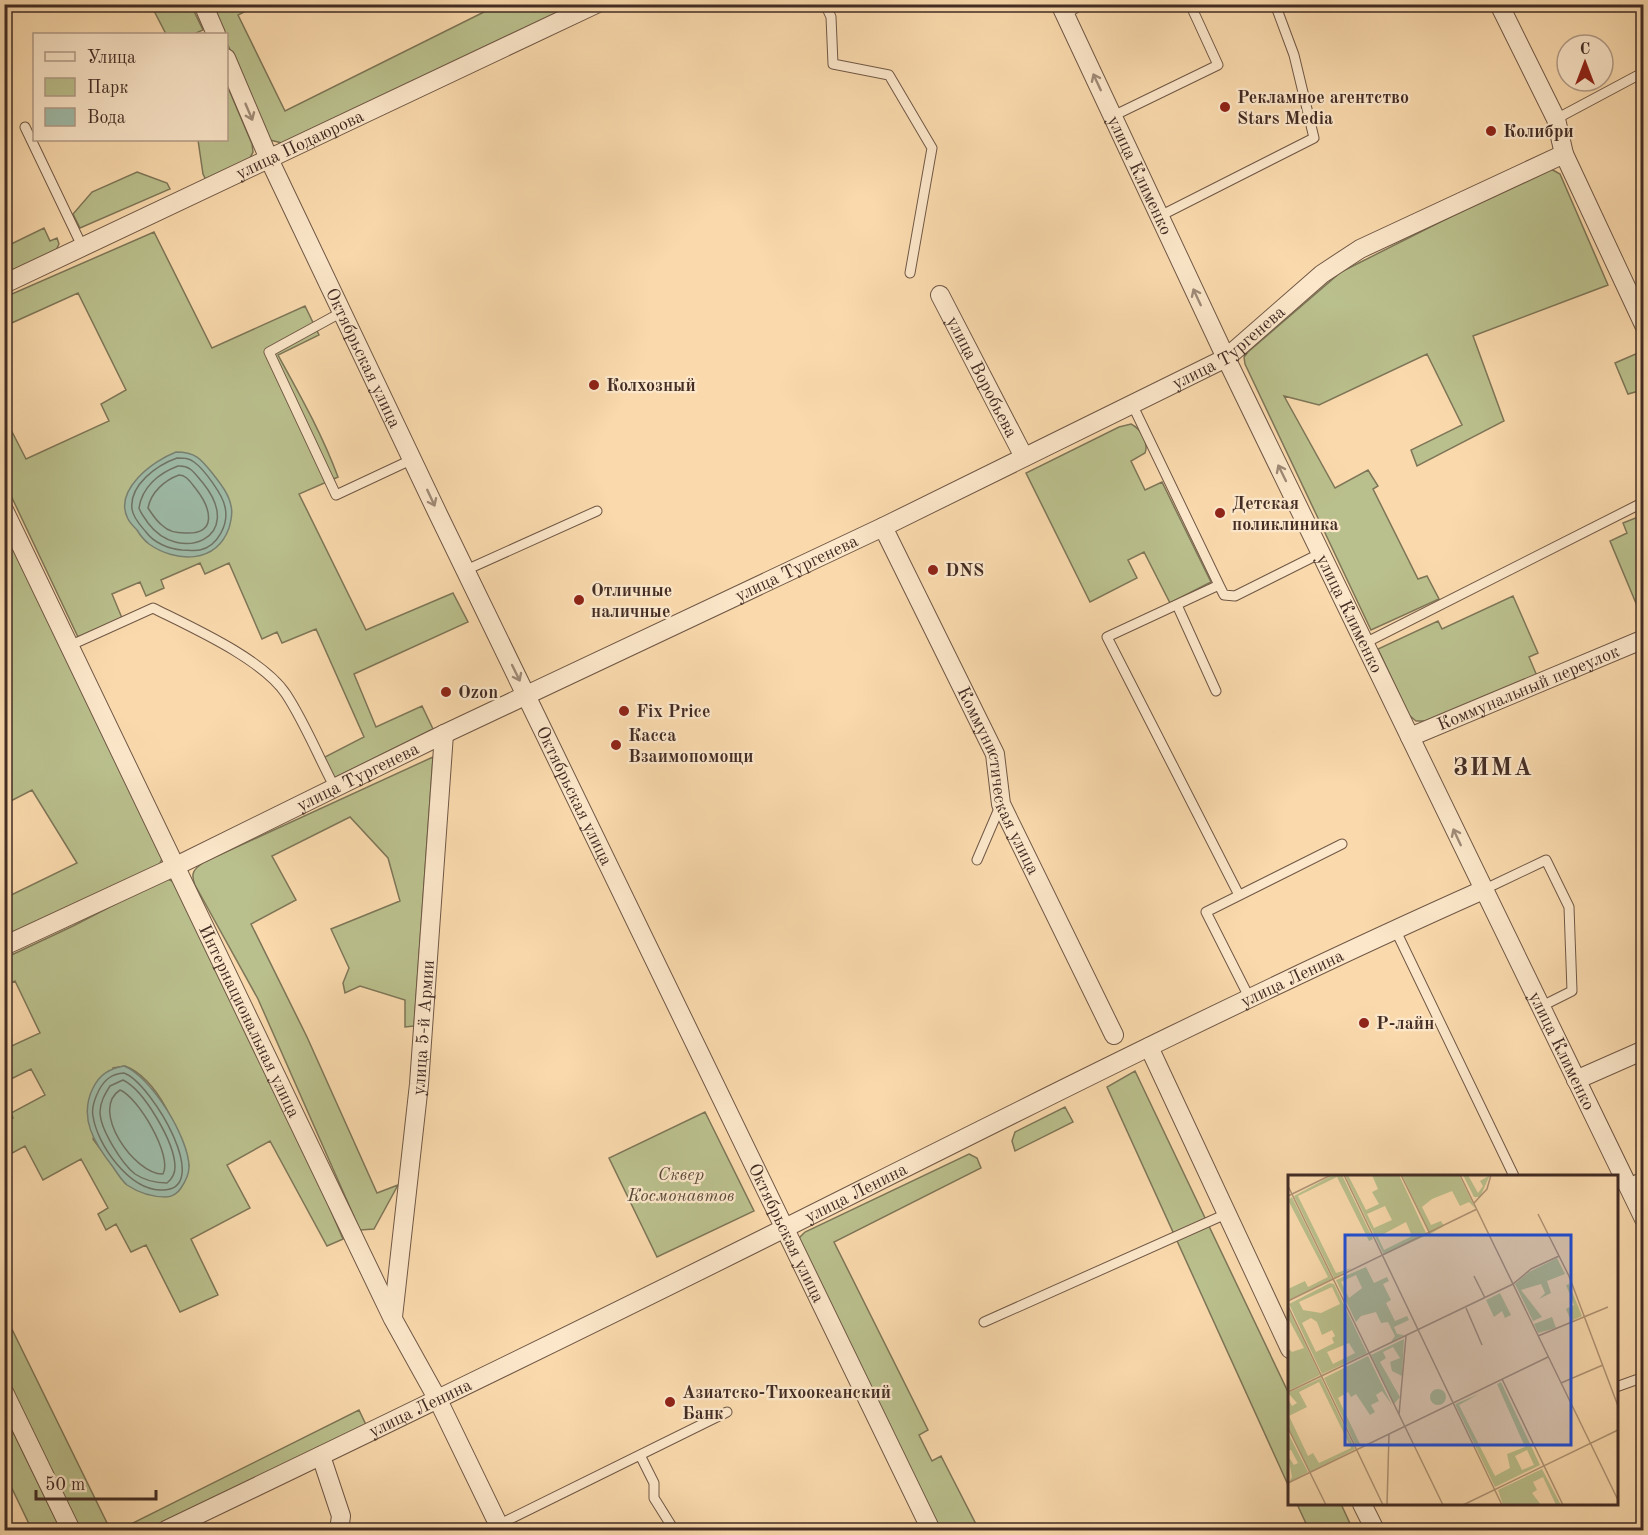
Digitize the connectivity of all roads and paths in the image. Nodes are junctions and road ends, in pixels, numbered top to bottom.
1 (203, 4) edge
2 (596, 4) edge
3 (825, 4) edge
4 (1083, 4) edge
5 (1190, 4) edge
6 (1275, 4) edge
7 (1499, 4) edge
8 (1063, 9) edge
9 (216, 33) edge
10 (228, 63) edge
11 (1644, 72) edge
12 (1113, 116) junction
13 (1556, 119) junction
14 (25, 127) dead end
15 (1564, 154) junction
16 (269, 159) junction
17 (1160, 216) junction
18 (82, 246) junction
19 (910, 273) dead end
20 (4, 284) edge
21 (940, 295) dead end
22 (342, 312) junction
23 (1644, 325) edge
24 (1226, 358) junction
25 (1132, 404) junction
26 (1024, 457) junction
27 (413, 459) junction
28 (1640, 504) dead end
29 (4, 510) edge
30 (597, 511) dead end
31 (883, 527) junction
32 (1321, 553) junction
33 (466, 570) junction
34 (1219, 585) junction
35 (1177, 605) junction
36 (1644, 639) edge
37 (1365, 643) junction
38 (69, 646) junction
39 (1216, 691) dead end
40 (528, 695) junction
41 (444, 734) junction
42 (1410, 737) junction
43 (334, 788) junction
44 (1001, 804) junction
45 (1342, 844) dead end
46 (977, 860) dead end
47 (174, 867) junction
48 (1482, 890) junction
49 (1239, 895) junction
50 (1395, 929) junction
51 (4, 946) edge
52 (1250, 999) junction
53 (1540, 1007) junction
54 (1114, 1035) dead end
55 (1149, 1047) junction
56 (1644, 1050) edge
57 (1576, 1080) junction
58 (1514, 1175) edge
59 (1644, 1176) edge
60 (1627, 1184) junction
61 (1226, 1214) junction
62 (1644, 1220) edge
63 (784, 1228) junction
64 (393, 1319) junction
65 (984, 1322) dead end
66 (1288, 1345) edge
67 (1644, 1377) edge
68 (1618, 1386) edge
69 (4, 1392) edge
70 (438, 1400) junction
71 (727, 1412) dead end
72 (640, 1455) junction
73 (321, 1456) junction
74 (1363, 1505) edge
75 (499, 1528) edge
76 (70, 1530) edge
77 (166, 1530) edge
78 (339, 1530) edge
79 (674, 1530) edge
80 (931, 1530) edge
81 (1375, 1530) edge

1 - 9 street
2 - 16 street, улица Подаюрова
3 - 19 lane
4 - 8 lane
5 - 12 lane
6 - 17 lane
7 - 13 street
12 -> 8 street, улица Клименко
10 -> 16 street, Октябрьская улица
11 - 13 lane
12 - 17 street, улица Клименко
13 - 15 street
14 - 18 lane
15 - 23 street
15 - 24 street, улица Тургенева
16 - 18 street, улица Подаюрова
16 - 22 street, Октябрьская улица
24 -> 17 street, улица Клименко
18 - 20 street, улица Подаюрова
21 - 26 street, улица Воробьева
22 - 27 street, Октябрьская улица
22 - 27 lane
24 - 25 street, улица Тургенева
32 -> 24 street, улица Клименко
25 - 26 street, улица Тургенева
25 - 34 lane
26 - 31 street, улица Тургенева
27 -> 33 street, Октябрьская улица
28 - 37 lane
29 - 38 street, Интернациональная улица
30 - 33 lane
31 - 40 street, улица Тургенева
31 - 44 street, Коммунистическая улица
32 - 34 lane
32 - 37 street, улица Клименко
33 -> 40 street, Октябрьская улица
34 - 35 lane
35 - 39 lane
35 - 49 lane
36 - 42 street, Коммунальный переулок
37 - 42 street, улица Клименко
38 - 43 lane
38 - 47 street, Интернациональная улица
40 - 41 street, улица Тургенева
40 - 63 street, Октябрьская улица
41 - 43 street, улица Тургенева
41 - 64 street, улица 5-й Армии
48 -> 42 street, улица Клименко
43 - 47 street, улица Тургенева
44 - 46 lane
44 - 54 street, Коммунистическая улица
45 - 49 lane
47 - 51 street, улица Тургенева
47 - 64 street, Интернациональная улица
48 - 50 street, улица Ленина
48 - 53 street, улица Клименко
48 - 53 lane
49 - 52 lane
50 - 52 street, улица Ленина
50 - 58 lane
52 - 55 street, улица Ленина
53 - 57 street, улица Клименко
55 - 61 street
55 - 63 street, улица Ленина
56 - 57 street
57 - 60 street, улица Клименко
59 - 60 lane
60 - 62 street, улица Клименко
61 - 65 lane
61 - 66 street
63 - 70 street, улица Ленина
63 - 80 street, Октябрьская улица
64 - 70 street, Интернациональная улица
67 - 68 lane
69 - 76 street
70 - 73 street, улица Ленина
70 - 75 street, Интернациональная улица
71 - 72 lane
72 - 75 lane
72 - 79 lane
73 - 77 street, улица Ленина
73 - 78 street
74 - 81 street

